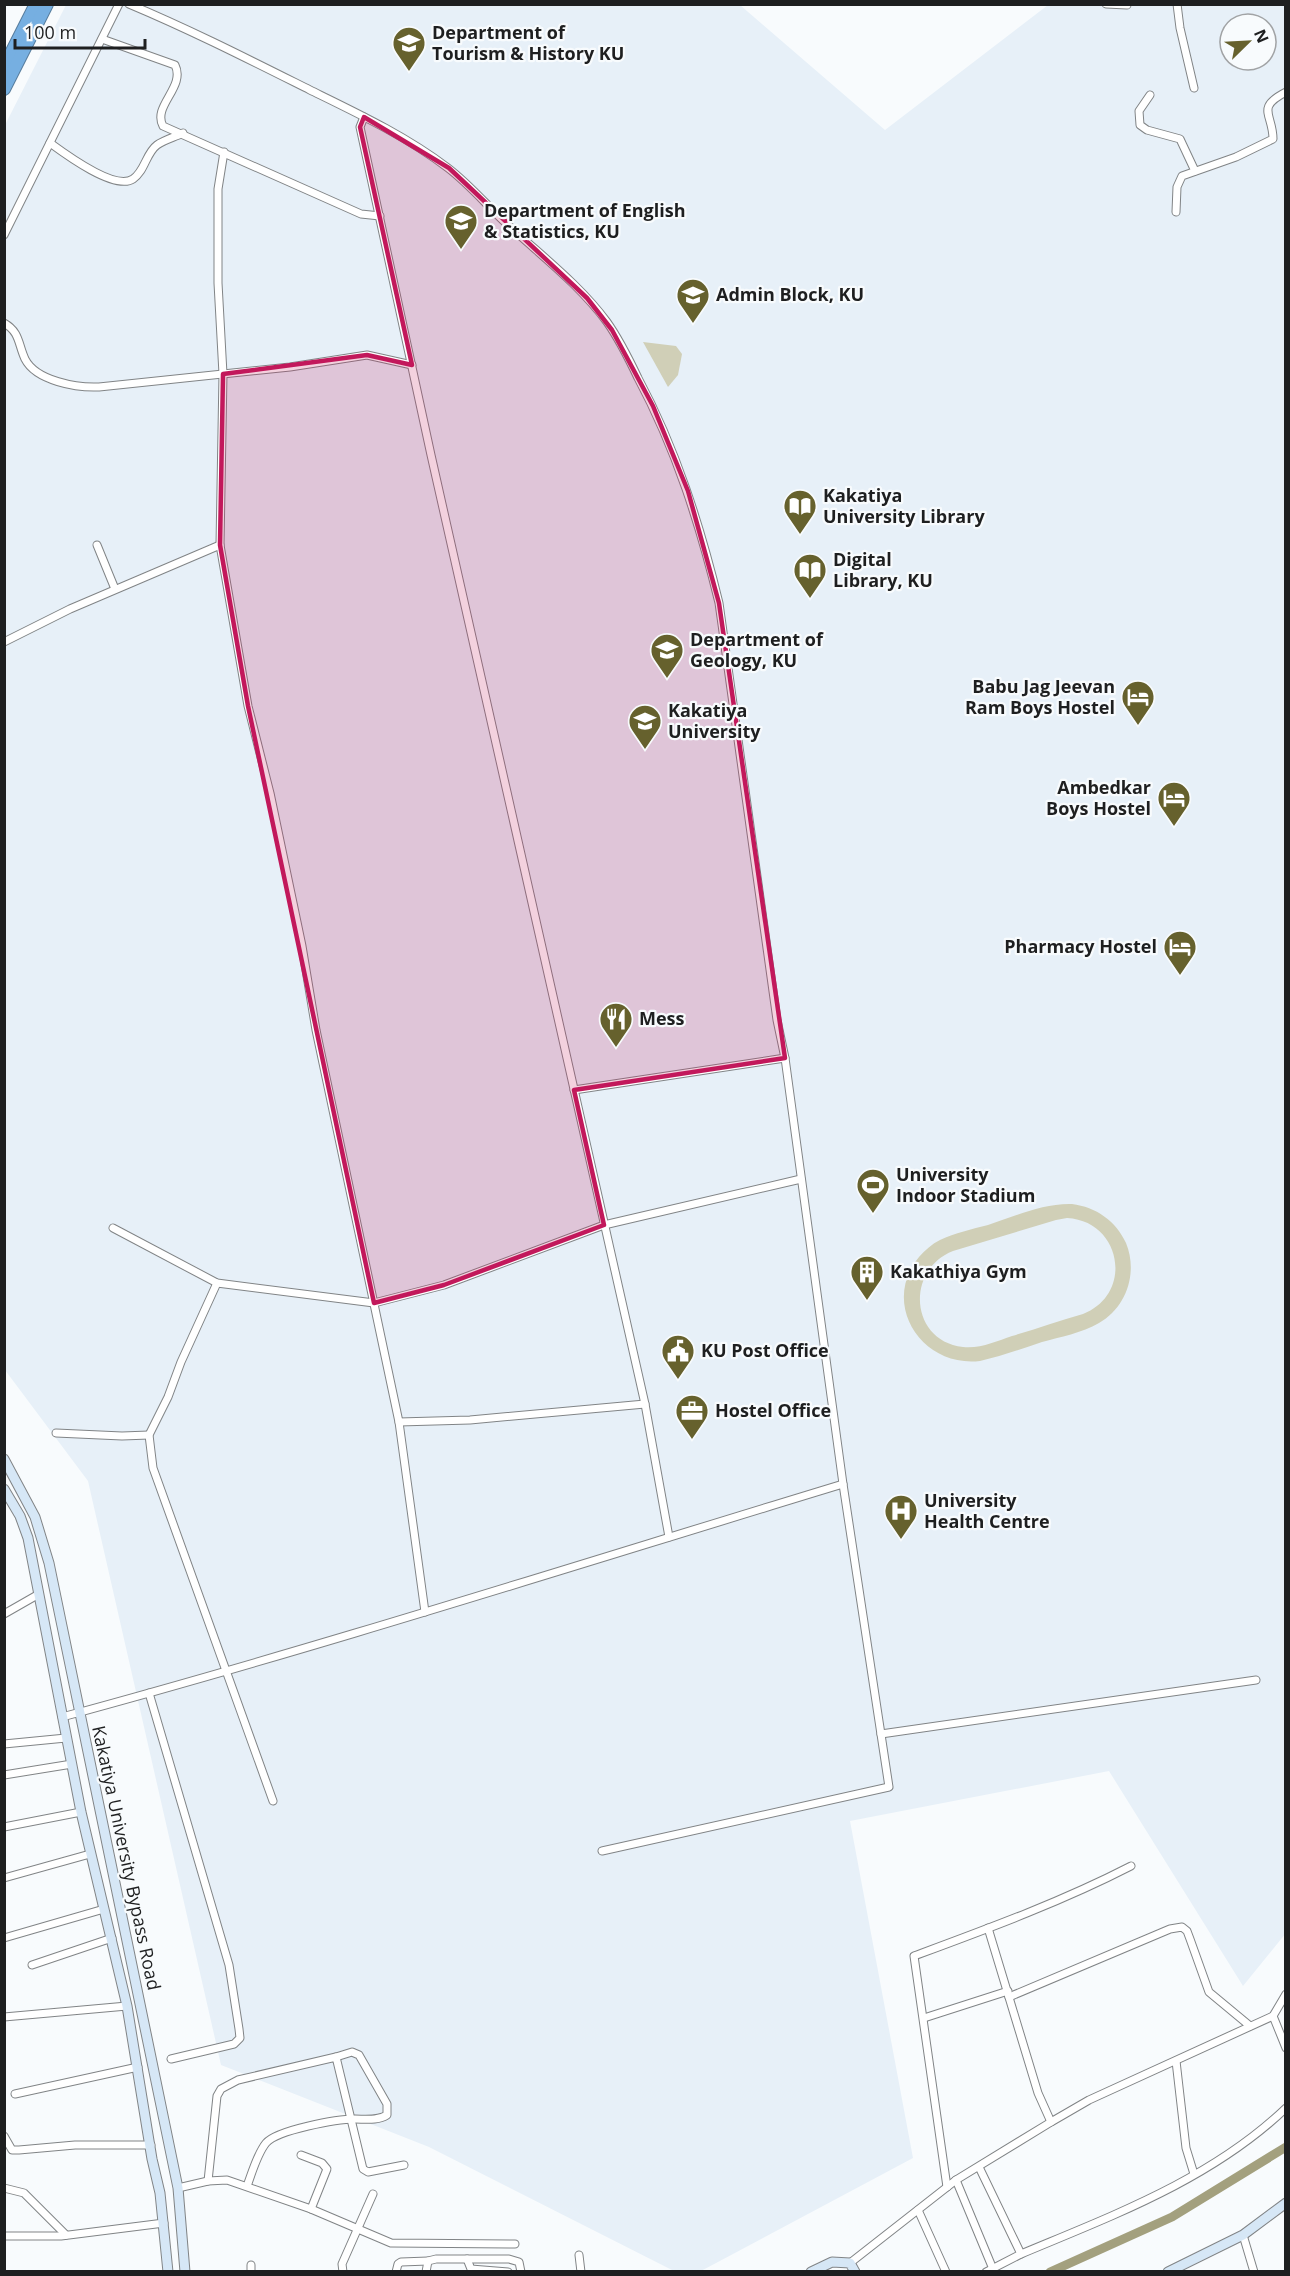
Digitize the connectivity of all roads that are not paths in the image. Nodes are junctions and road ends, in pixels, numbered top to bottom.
1 (36, 4) edge
2 (47, 4) edge
3 (119, 4) edge
4 (129, 4) edge
5 (1106, 4) edge
6 (1177, 4) edge
7 (1127, 5) edge
8 (102, 39) junction
9 (4, 67) edge
10 (1194, 88) dead end
11 (4, 89) edge
12 (1286, 92) edge
13 (1150, 95) dead end
14 (364, 117) junction
15 (183, 133) junction
16 (50, 144) junction
17 (224, 152) junction
18 (1195, 171) junction
19 (1176, 212) dead end
20 (380, 216) junction
21 (4, 235) edge
22 (4, 323) edge
23 (412, 365) junction
24 (223, 374) junction
25 (97, 545) dead end
26 (220, 545) junction
27 (116, 589) junction
28 (4, 642) edge
29 (785, 1058) junction
30 (574, 1090) junction
31 (801, 1179) junction
32 (604, 1225) junction
33 (112, 1228) dead end
34 (217, 1283) junction
35 (374, 1303) junction
36 (645, 1404) junction
37 (399, 1422) junction
38 (56, 1433) dead end
39 (149, 1435) junction
40 (4, 1459) edge
41 (843, 1484) junction
42 (4, 1489) edge
43 (669, 1537) junction
44 (39, 1594) junction
45 (425, 1612) junction
46 (4, 1614) edge
47 (227, 1670) junction
48 (1256, 1680) dead end
49 (149, 1693) junction
50 (79, 1712) junction
51 (62, 1717) junction
52 (881, 1734) junction
53 (66, 1738) junction
54 (4, 1744) edge
55 (72, 1764) junction
56 (4, 1775) edge
57 (273, 1801) dead end
58 (81, 1812) junction
59 (4, 1827) edge
60 (602, 1851) dead end
61 (90, 1854) junction
62 (1131, 1866) dead end
63 (4, 1878) edge
64 (104, 1909) junction
65 (988, 1928) junction
66 (4, 1938) edge
67 (112, 1938) junction
68 (32, 1965) dead end
69 (1008, 1994) junction
70 (1286, 1994) edge
71 (127, 2006) junction
72 (1272, 2016) junction
73 (4, 2017) edge
74 (924, 2018) junction
75 (1250, 2026) junction
76 (1286, 2048) edge
77 (336, 2057) junction
78 (171, 2059) dead end
79 (1176, 2061) junction
80 (138, 2067) junction
81 (15, 2094) dead end
82 (1286, 2108) edge
83 (351, 2119) junction
84 (1051, 2122) junction
85 (4, 2136) edge
86 (151, 2145) junction
87 (301, 2155) dead end
88 (404, 2165) dead end
89 (979, 2167) junction
90 (1194, 2174) junction
91 (956, 2180) junction
92 (208, 2181) junction
93 (247, 2186) junction
94 (947, 2187) junction
95 (4, 2188) edge
96 (177, 2188) junction
97 (373, 2194) dead end
98 (1286, 2203) edge
99 (311, 2209) junction
100 (918, 2210) junction
101 (164, 2223) junction
102 (358, 2229) junction
103 (66, 2235) junction
104 (1243, 2235) junction
105 (4, 2236) edge
106 (514, 2244) dead end
107 (1021, 2254) junction
108 (579, 2255) dead end
109 (467, 2259) junction
110 (488, 2259) junction
111 (428, 2261) junction
112 (853, 2267) edge
113 (1184, 2268) edge
114 (989, 2270) edge
115 (168, 2271) edge
116 (185, 2271) edge
117 (343, 2271) edge
118 (396, 2271) edge
119 (426, 2271) edge
120 (487, 2271) edge
121 (508, 2271) edge
122 (521, 2271) edge
123 (581, 2271) edge
124 (811, 2271) edge
125 (946, 2271) edge
126 (1168, 2271) edge
127 (1254, 2271) edge

1 - 9 highway
2 - 11 highway
3 - 8 street
4 - 14 street
5 - 7 street
6 - 10 street
8 - 15 street
8 - 16 street
12 - 18 street
13 - 18 street
14 - 20 street
14 - 29 street
15 - 16 street
15 - 17 street
16 - 21 street
17 - 20 street
17 - 24 street
18 - 19 street
20 - 23 street
22 - 24 street
23 - 24 street
23 - 30 street
24 - 26 street
25 - 27 street
26 - 27 street
26 - 35 street
27 - 28 street
29 - 30 street
29 - 31 street
30 - 32 street
31 - 32 street
31 - 41 street
32 - 35 street
32 - 36 street
33 - 34 street
34 - 35 street
34 - 39 street
35 - 37 street
36 - 37 street
36 - 43 street
37 - 45 street
38 - 39 street
39 - 47 street
40 - 50 main road, Kakatiya University Bypass Road
41 - 43 street
41 - 52 street
42 - 44 main road, Kakatiya University Bypass Road
43 - 45 street
44 - 46 street
44 - 51 main road, Kakatiya University Bypass Road
45 - 47 street
47 - 49 street
47 - 57 street
48 - 52 street
49 - 50 street
49 - 78 street
50 - 51 street
50 - 96 main road, Kakatiya University Bypass Road
51 - 53 main road, Kakatiya University Bypass Road
52 - 60 street
53 - 54 street
53 - 55 main road, Kakatiya University Bypass Road
55 - 56 street
55 - 58 main road, Kakatiya University Bypass Road
58 - 59 street
58 - 61 main road, Kakatiya University Bypass Road
61 - 63 street
61 - 64 main road, Kakatiya University Bypass Road
62 - 65 street
64 - 66 street
64 - 67 main road, Kakatiya University Bypass Road
65 - 69 street
65 - 74 street
67 - 68 street
67 - 71 main road, Kakatiya University Bypass Road
69 - 74 street
69 - 75 street
69 - 84 street
70 - 72 street
71 - 73 street
71 - 80 main road, Kakatiya University Bypass Road
72 - 75 street
72 - 76 street
74 - 94 street
75 - 79 street
77 - 83 street
77 - 83 street
77 - 92 street
79 - 84 street
79 - 90 street
80 - 81 street
80 - 86 main road, Kakatiya University Bypass Road
82 - 90 street
83 - 88 street
83 - 93 street
84 - 89 street
85 - 86 street
86 - 101 main road, Kakatiya University Bypass Road
87 - 99 street
89 - 91 street
89 - 107 street
90 - 107 street
91 - 94 street
91 - 114 street
92 - 93 street
92 - 96 street
93 - 99 street
94 - 100 street
95 - 103 street
96 - 116 main road, Kakatiya University Bypass Road
97 - 102 street
98 - 104 main road
99 - 102 street
100 - 112 street
100 - 125 street
101 - 103 street
101 - 115 main road, Kakatiya University Bypass Road
102 - 106 street
102 - 117 street
103 - 105 street
104 - 113 main road
104 - 127 street
107 - 114 street
108 - 123 street
109 - 110 street
109 - 111 street
109 - 120 street
110 - 120 street
110 - 122 street
111 - 118 street
111 - 119 street
112 - 124 main road
113 - 126 main road
120 - 121 street

